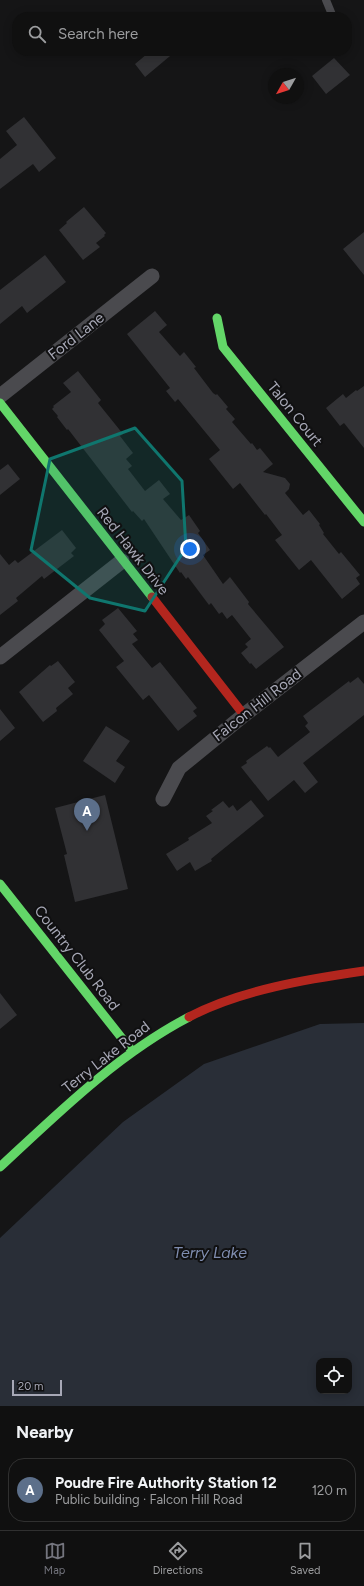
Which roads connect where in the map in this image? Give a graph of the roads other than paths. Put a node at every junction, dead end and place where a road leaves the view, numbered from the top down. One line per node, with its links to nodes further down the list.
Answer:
1 (326, 0): 2 (lane)
2 (331, 12)
3 (152, 276): 5 (street, Ford Lane)
4 (217, 318): 7 (street, Talon Court)
5 (0, 396)
6 (0, 403): 8 (street, Red Hawk Drive)
7 (364, 522)
8 (122, 560): 10 (street); 11 (street, Red Hawk Drive)
9 (364, 622): 11 (street, Falcon Hill Road)
10 (0, 657)
11 (244, 715): 12 (street, Falcon Hill Road)
12 (163, 799)
13 (0, 884): 15 (street, Country Club Road)
14 (364, 971): 15 (street, Terry Lake Road)
15 (132, 1051): 16 (street, Terry Lake Road)
16 (0, 1167)

